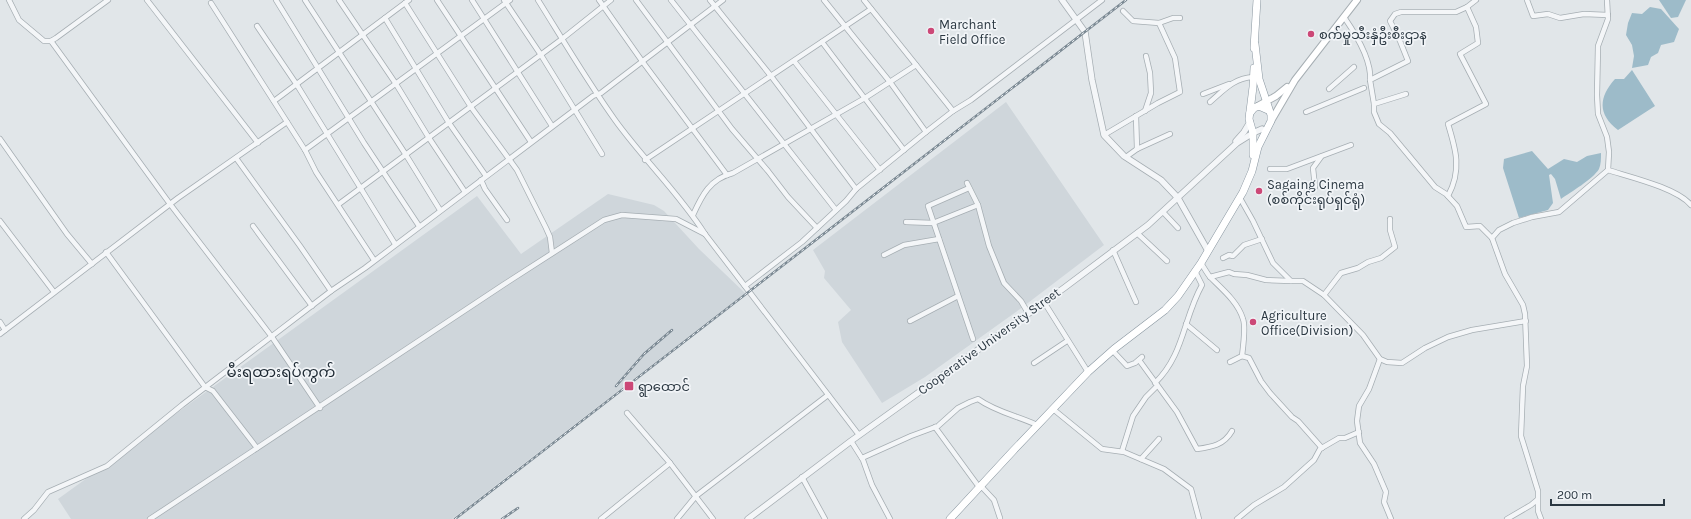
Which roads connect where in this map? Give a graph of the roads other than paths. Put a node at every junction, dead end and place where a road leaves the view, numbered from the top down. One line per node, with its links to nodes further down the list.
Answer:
1 (9, 0): 46 (street)
2 (108, 0): 46 (street)
3 (147, 0): 108 (street)
4 (276, 0): 58 (street)
5 (305, 0): 50 (street)
6 (339, 0): 43 (street)
7 (437, 0): 44 (street)
8 (472, 0): 37 (street)
9 (538, 0): 45 (street)
10 (599, 0): 28 (street)
11 (611, 0): 28 (street)
12 (636, 0): 48 (street)
13 (671, 0): 40 (street)
14 (710, 0): 29 (street)
15 (723, 0): 29 (street)
16 (824, 0): 42 (street)
17 (864, 0): 31 (street)
18 (1062, 0): 38 (street)
19 (1102, 0): 38 (street)
20 (1257, 0): 49 (highway)
21 (1357, 0): 34 (main road)
22 (1476, 0): 30 (street)
23 (1527, 0): 33 (street)
24 (1607, 0): 33 (street)
25 (407, 1): 35 (street); 51 (street)
26 (506, 1): 37 (street); 52 (street)
27 (211, 3): 77 (street)
28 (604, 6): 45 (street); 54 (street)
29 (715, 6): 40 (street); 61 (street)
30 (1467, 7): 64 (street); 134 (street)
31 (871, 9): 42 (street); 56 (street)
32 (1123, 10): 39 (street)
33 (1608, 15): 125 (street)
34 (1344, 17): 63 (main road); 64 (street)
35 (385, 18): 43 (street); 59 (street)
36 (1180, 18): 39 (street)
37 (484, 19): 44 (street); 60 (street)
38 (1077, 20): 87 (street); 104 (street)
39 (1159, 22): 88 (street)
40 (690, 25): 48 (street); 72 (street)
41 (257, 26): 68 (street)
42 (845, 26): 47 (street); 65 (street)
43 (363, 35): 50 (street); 67 (street)
44 (461, 36): 51 (street); 69 (street)
45 (562, 39): 52 (street); 73 (street)
46 (51, 40): 137 (street)
47 (822, 42): 55 (street); 76 (street)
48 (667, 43): 54 (street); 86 (street)
49 (1255, 44): 62 (highway); 79 (highway)
50 (340, 52): 58 (street); 78 (street)
51 (437, 53): 59 (street); 82 (street)
52 (541, 55): 60 (street); 84 (street)
53 (1146, 56): 88 (street)
54 (642, 61): 73 (street); 98 (street)
55 (794, 61): 61 (street); 90 (street)
56 (916, 65): 65 (street); 87 (street)
57 (1354, 67): 71 (street)
58 (318, 69): 68 (street); 92 (street)
59 (416, 69): 67 (street); 95 (street)
60 (517, 73): 69 (street); 97 (street)
61 (771, 76): 72 (street); 99 (street)
62 (1253, 77): 66 (street); 93 (highway)
63 (1295, 80): 79 (main road); 96 (main road)
64 (1370, 80): 81 (street)
65 (890, 82): 76 (street); 100 (street)
66 (1233, 83): 74 (street); 80 (street)
67 (396, 84): 78 (street); 105 (street)
68 (296, 85): 77 (street); 102 (street)
69 (496, 88): 82 (street); 107 (street)
70 (1364, 88): 89 (street)
71 (1329, 89)
72 (746, 93): 86 (street); 109 (street)
73 (597, 94): 84 (street); 122 (street)
74 (1203, 94)
75 (1406, 94): 81 (street)
76 (865, 98): 90 (street); 113 (street)
77 (274, 101): 94 (street)
78 (372, 101): 92 (street); 115 (street)
79 (1266, 101): 83 (main road); 85 (highway)
80 (1210, 102)
81 (1374, 104): 134 (street)
82 (471, 106): 95 (street); 120 (street)
83 (1256, 107): 85 (highway); 93 (highway)
84 (574, 110): 97 (street); 114 (street)
85 (1268, 110): 96 (highway)
86 (718, 111): 98 (street); 121 (street)
87 (953, 111): 100 (street)
88 (1145, 111): 91 (street)
89 (1306, 112)
90 (836, 114): 99 (street); 124 (street)
91 (1136, 116): 104 (street); 111 (street)
92 (349, 118): 102 (street); 127 (street)
93 (1249, 119): 96 (highway); 101 (highway); 116 (street, Cooperative University Street)
94 (287, 122): 108 (street); 112 (street)
95 (449, 123): 105 (street); 129 (street)
96 (1267, 125): 101 (street, Cooperative University Street); 126 (highway)
97 (552, 126): 107 (street)
98 (692, 127): 122 (street); 128 (street)
99 (811, 129): 109 (street); 132 (street)
100 (926, 132): 113 (street)
101 (1253, 133): 116 (street, Cooperative University Street); 126 (highway)
102 (327, 134): 112 (street); 131 (street)
103 (1170, 134): 111 (street)
104 (1104, 135): 118 (street)
105 (429, 138): 115 (street); 133 (street)
106 (0, 139): 169 (street)
107 (532, 142): 120 (street)
108 (258, 143): 119 (street)
109 (785, 143): 121 (street); 142 (street)
110 (1351, 145): 117 (street)
111 (1137, 149): 118 (street)
112 (305, 150): 138 (street)
113 (904, 150): 124 (street)
114 (602, 154)
115 (406, 155): 127 (street); 141 (street)
116 (1223, 155): 135 (street, Cooperative University Street)
117 (1322, 156): 123 (street); 130 (street)
118 (1126, 157): 135 (street)
119 (236, 158): 137 (street); 174 (street)
120 (508, 159): 129 (street); 163 (street)
121 (758, 159): 128 (street); 152 (street)
122 (645, 160): 144 (street)
123 (1270, 169)
124 (880, 170): 132 (street)
125 (1608, 170): 140 (street); 156 (street)
126 (1252, 171): 136 (highway)
127 (384, 172): 131 (street); 151 (street)
128 (727, 175): 144 (street)
129 (483, 178): 133 (street); 146 (street)
130 (1315, 187)
131 (361, 188): 138 (street); 159 (street)
132 (856, 189): 142 (street)
133 (465, 192): 141 (street)
134 (1448, 196): 156 (street)
135 (1178, 198): 143 (street, Cooperative University Street); 161 (street)
136 (1240, 198): 158 (street); 161 (highway)
137 (170, 204): 162 (street); 188 (street)
138 (339, 204): 166 (street)
139 (978, 205): 149 (street); 149 (street); 181 (street)
140 (1691, 205)
141 (440, 210): 151 (street)
142 (836, 210): 152 (street)
143 (1163, 212): 153 (street); 154 (street, Cooperative University Street)
144 (693, 215): 155 (street)
145 (1390, 219): 176 (street)
146 (507, 220)
147 (0, 221): 175 (street)
148 (906, 222): 149 (street)
149 (933, 223): 157 (street)
150 (253, 226): 180 (street)
151 (419, 226): 159 (street)
152 (817, 228): 173 (street)
153 (1178, 228)
154 (1136, 233): 160 (street, Cooperative University Street); 167 (street)
155 (705, 234): 163 (street); 173 (street)
156 (1492, 238): 183 (street)
157 (939, 239): 164 (street); 177 (street)
158 (1262, 239): 165 (street); 172 (street)
159 (395, 244): 166 (street)
160 (1113, 250): 178 (street, Cooperative University Street); 179 (street)
161 (1208, 251): 168 (highway)
162 (106, 252): 169 (street); 199 (street)
163 (552, 253): 201 (street)
164 (884, 255)
165 (1223, 258)
166 (374, 260): 174 (street)
167 (1166, 261)
168 (1201, 263): 170 (highway); 171 (street)
169 (92, 264): 175 (street)
170 (1195, 271): 185 (street); 191 (highway)
171 (1210, 277): 172 (street); 193 (street)
172 (1291, 281): 176 (street)
173 (745, 286): 200 (street)
174 (331, 291): 180 (street)
175 (54, 292): 186 (street)
176 (1324, 294): 194 (street)
177 (958, 296): 182 (street); 189 (street)
178 (1044, 302): 181 (street, Cooperative University Street); 190 (street)
179 (1136, 302)
180 (312, 306): 188 (street)
181 (1028, 312): 208 (street, Cooperative University Street)
182 (910, 321)
183 (1526, 321): 194 (street); 220 (street)
184 (0, 322): 186 (street)
185 (1186, 324): 192 (street); 198 (street)
186 (6, 330): 187 (street)
187 (0, 334)
188 (272, 337): 199 (street); 201 (street)
189 (973, 339)
190 (1067, 341): 196 (street); 197 (street)
191 (1112, 350): 197 (highway); 198 (street)
192 (1217, 350)
193 (1242, 356): 195 (street); 212 (street)
194 (1380, 359): 207 (street)
195 (1230, 362)
196 (1034, 363)
197 (1088, 372): 202 (highway)
198 (1156, 384): 206 (street); 213 (street)
199 (205, 387): 211 (street); 223 (street)
200 (828, 395): 208 (street); 219 (street)
201 (320, 408): 211 (street)
202 (1053, 409): 204 (highway); 213 (street)
203 (627, 413): 216 (street)
204 (1037, 425): 205 (street); 218 (highway)
205 (935, 427): 214 (street); 218 (street)
206 (1232, 431)
207 (1359, 432): 212 (street); 233 (street)
208 (859, 435): 210 (street, Cooperative University Street)
209 (1159, 439): 215 (street)
210 (851, 441): 214 (street); 217 (street, Cooperative University Street)
211 (257, 448): 224 (street)
212 (1322, 448): 232 (street)
213 (1122, 451): 215 (street)
214 (862, 458): 230 (street)
215 (1141, 460): 231 (street)
216 (670, 463): 219 (street); 225 (street)
217 (802, 477): 228 (street, Cooperative University Street); 229 (street)
218 (980, 486): 221 (highway); 222 (street)
219 (696, 496): 226 (street); 227 (street)
220 (1537, 500): 234 (street); 235 (street)
221 (953, 518)
222 (1000, 518)
223 (24, 519)
224 (150, 519)
225 (601, 519)
226 (677, 519)
227 (713, 519)
228 (748, 519)
229 (825, 519)
230 (890, 519)
231 (1199, 519)
232 (1237, 519)
233 (1391, 519)
234 (1507, 519)
235 (1540, 519)

